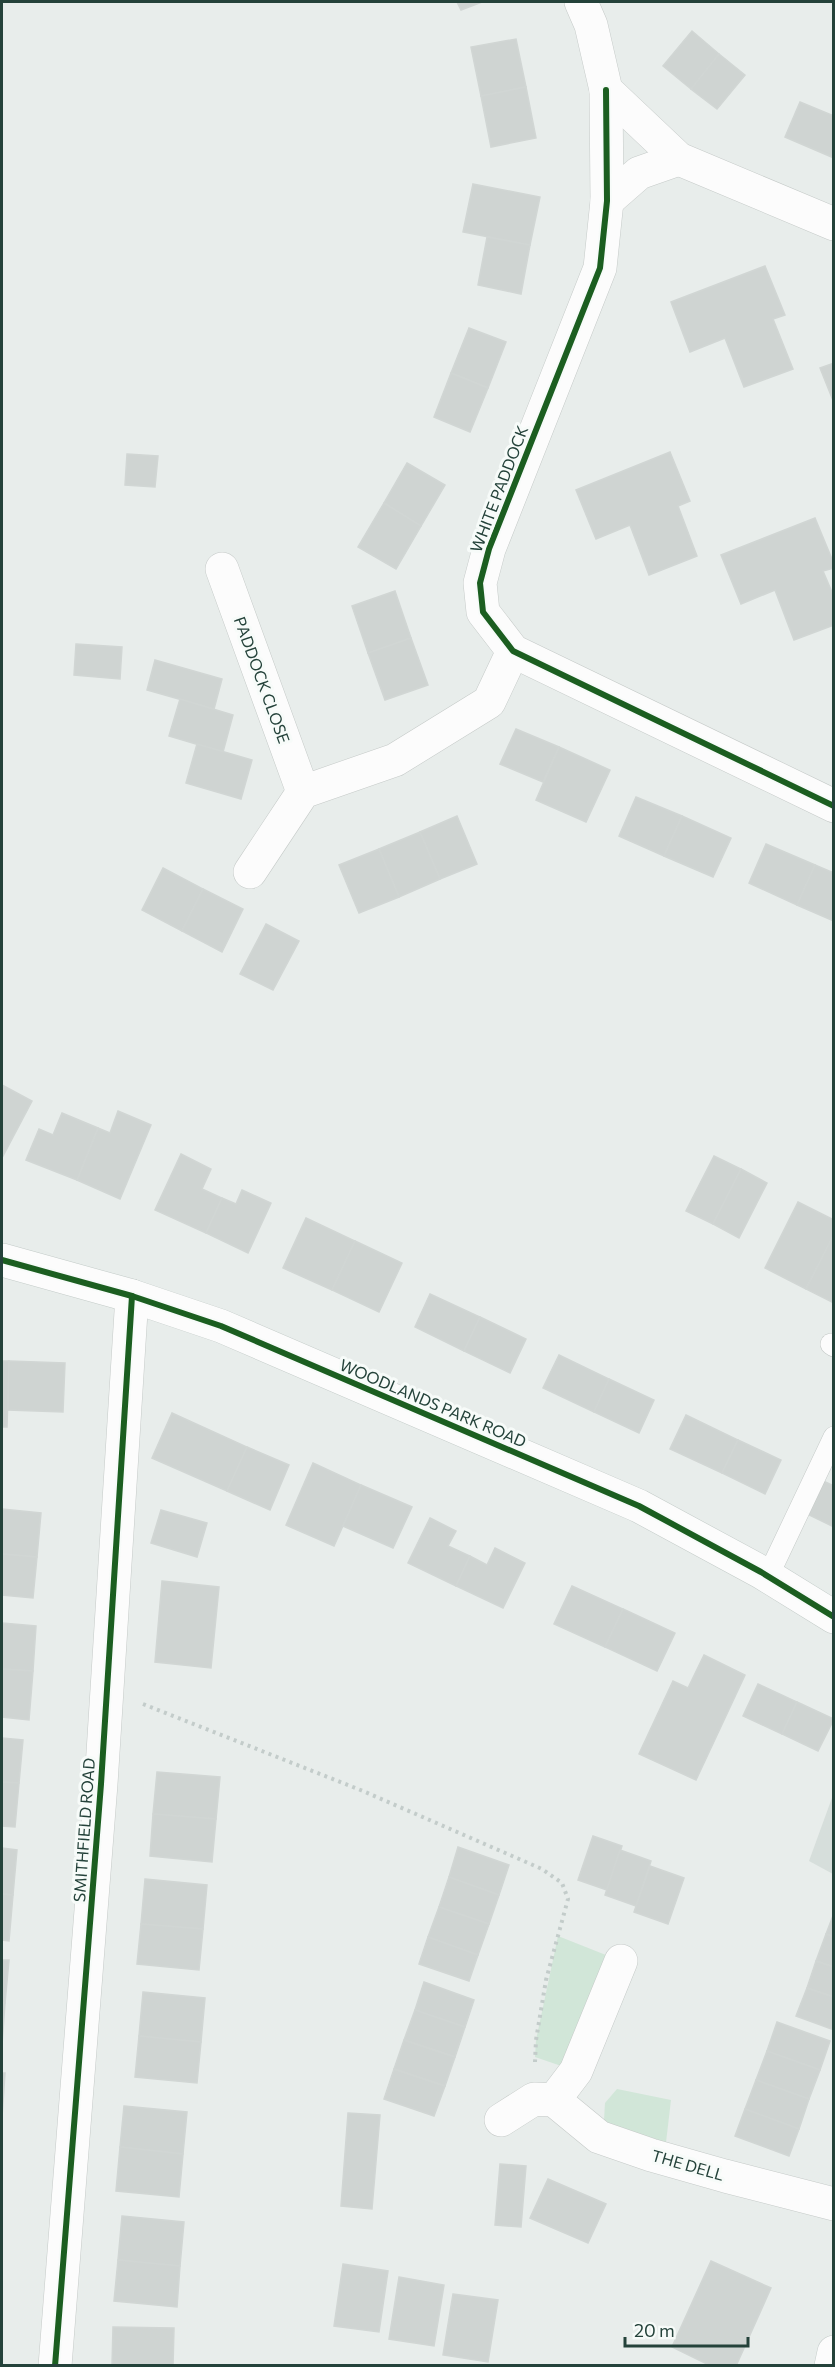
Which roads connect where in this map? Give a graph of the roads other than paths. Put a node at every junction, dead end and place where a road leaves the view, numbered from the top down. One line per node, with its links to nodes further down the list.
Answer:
1 (581, 2): 2 (street, WHITE PADDOCK)
2 (606, 90): 3 (street); 4 (street, WHITE PADDOCK)
3 (679, 159): 4 (street); 5 (street)
4 (607, 201): 7 (street, WHITE PADDOCK)
5 (834, 224)
6 (222, 569): 8 (street, PADDOCK CLOSE)
7 (513, 651): 8 (street); 9 (street, WHITE PADDOCK)
8 (303, 792): 10 (street)
9 (834, 806)
10 (250, 872)
11 (2, 1260): 12 (street, WOODLANDS PARK ROAD)
12 (132, 1296): 14 (street, WOODLANDS PARK ROAD); 21 (street, SMITHFIELD ROAD)
13 (834, 1437): 14 (lane)
14 (768, 1576): 15 (street, WOODLANDS PARK ROAD)
15 (834, 1617)
16 (621, 1961): 17 (street)
17 (544, 2100): 18 (street); 19 (street, THE DELL)
18 (501, 2120)
19 (834, 2204)
20 (834, 2352): 22 (street)
21 (55, 2366)
22 (831, 2366)

